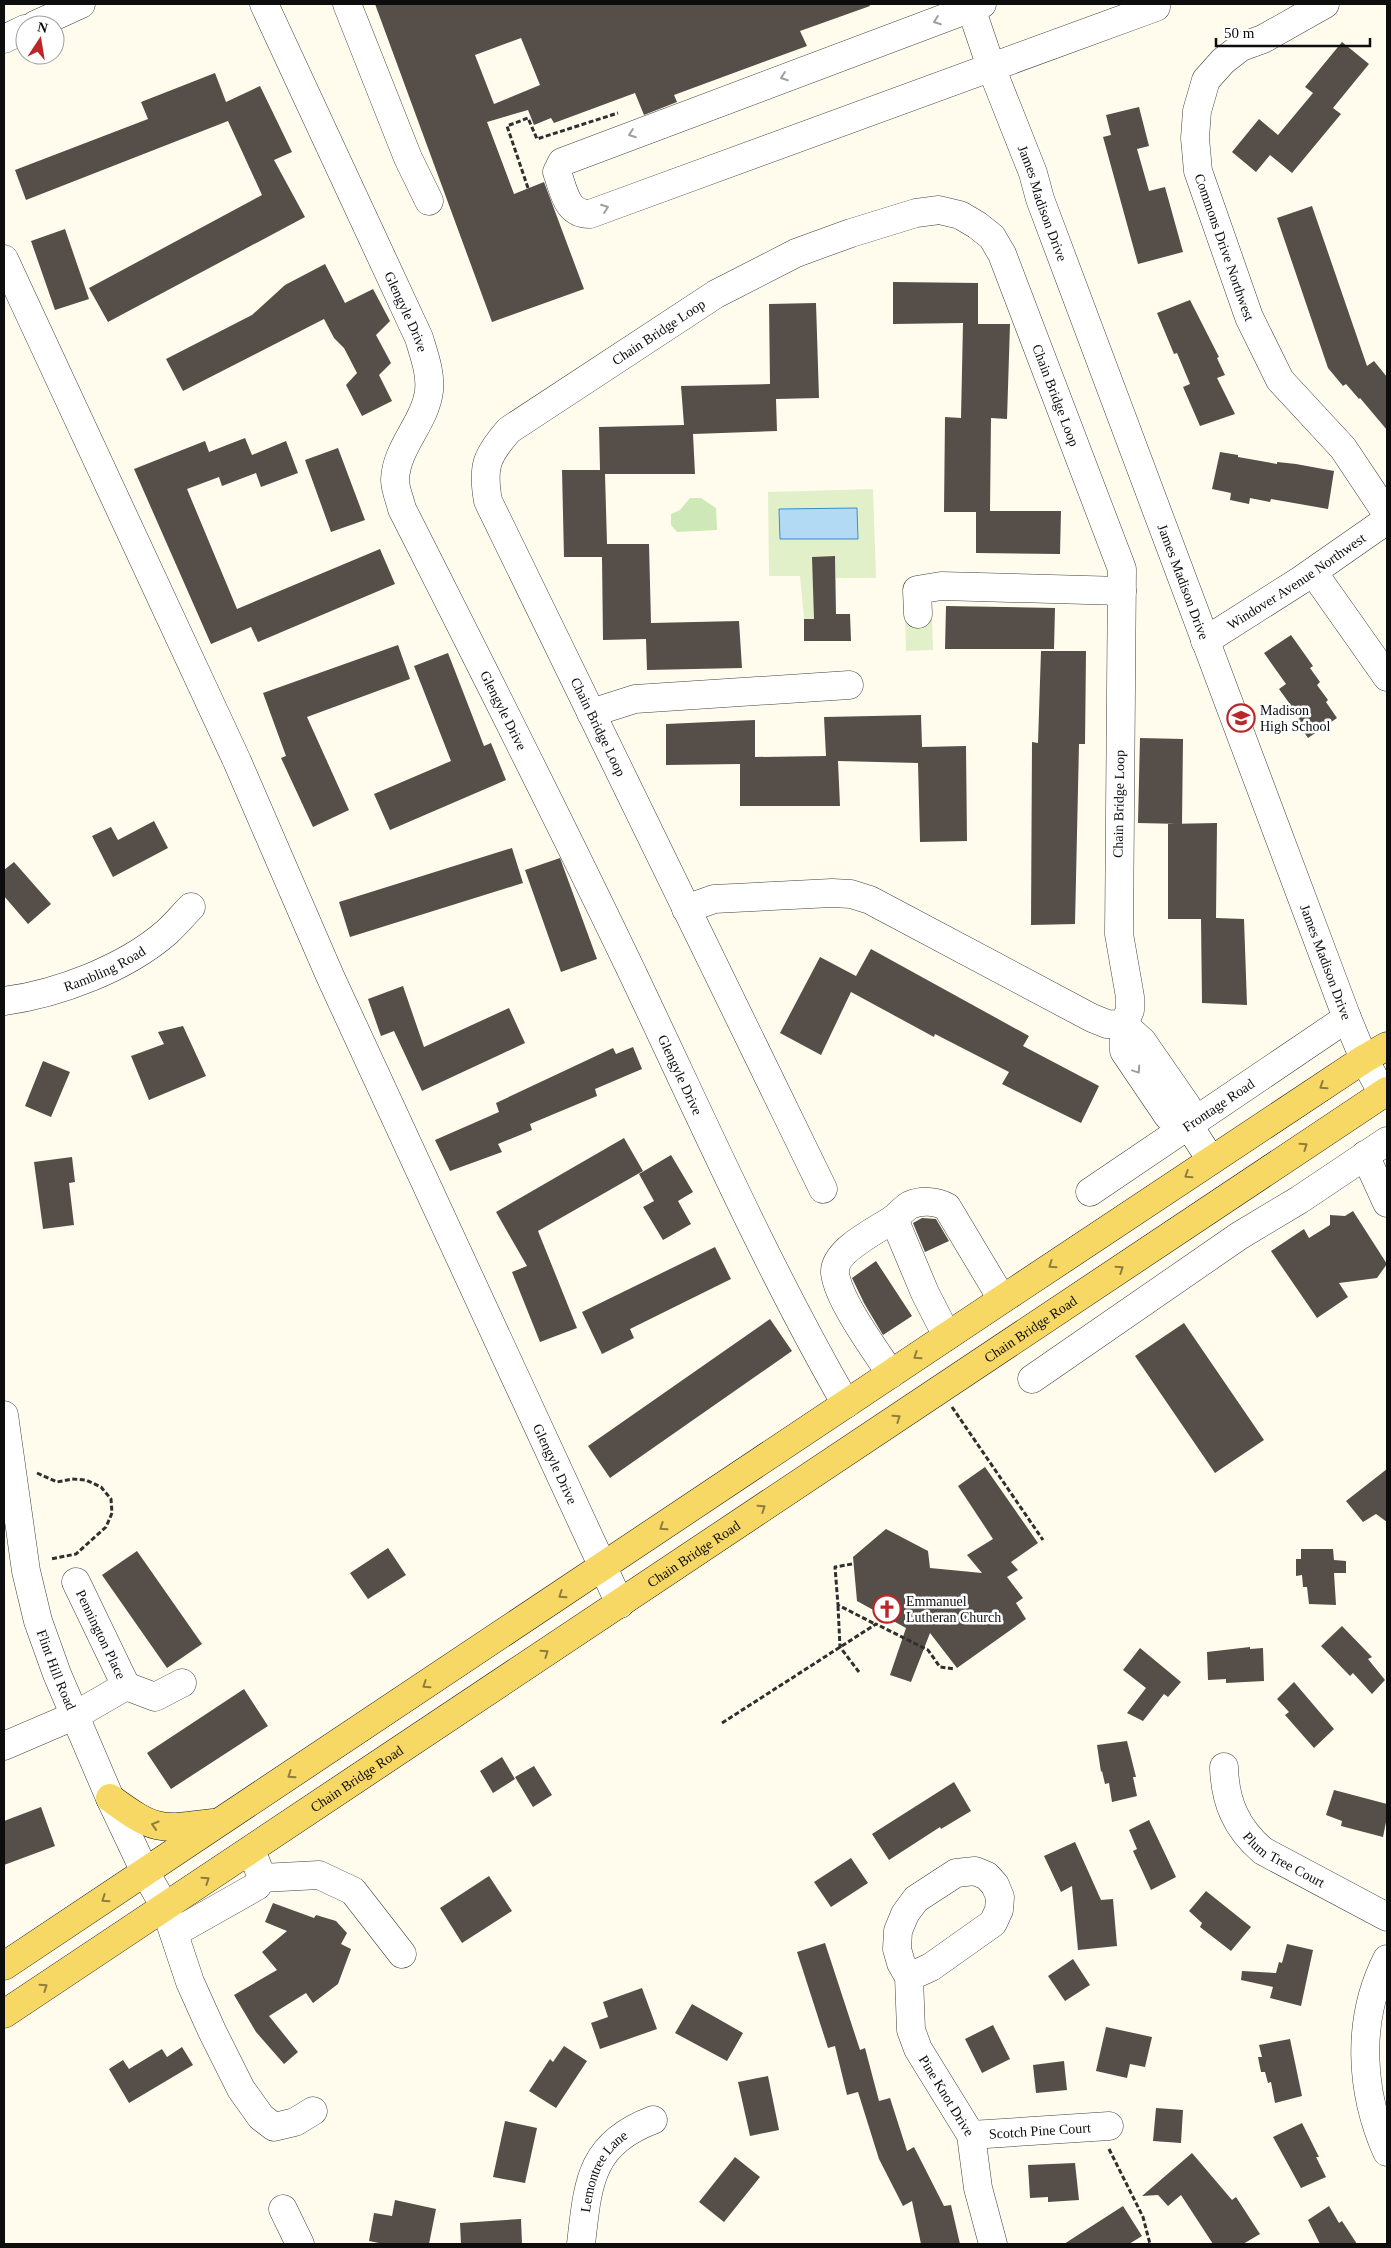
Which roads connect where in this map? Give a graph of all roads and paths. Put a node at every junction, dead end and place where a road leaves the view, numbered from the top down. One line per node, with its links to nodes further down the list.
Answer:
1 (81, 4): 7 (street)
2 (264, 4): 39 (street, Glengyle Drive)
3 (347, 4): 9 (street)
4 (1155, 4): 8 (street)
5 (1326, 4): 11 (street, Commons Drive Northwest)
6 (977, 6): 8 (street, James Madison Drive); 8 (street, one-way to 8)
7 (57, 15)
8 (991, 67): 16 (street, James Madison Drive)
9 (429, 201)
10 (4, 259): 45 (street, Glengyle Drive)
11 (1387, 514)
12 (1387, 520): 13 (street, Windover Avenue Northwest)
13 (1313, 572): 16 (street, Windover Avenue Northwest); 17 (street)
14 (1122, 591): 15 (street); 19 (street, Chain Bridge Loop); 24 (street, Chain Bridge Loop)
15 (918, 614)
16 (1205, 641): 23 (street, James Madison Drive)
17 (1387, 677)
18 (849, 685): 19 (street)
19 (591, 713): 21 (street, Chain Bridge Loop)
20 (191, 907): 22 (street, Rambling Road)
21 (686, 909): 24 (street); 30 (street, Chain Bridge Loop)
22 (4, 1001)
23 (1347, 1018): 25 (street, James Madison Drive); 27 (street, Frontage Road)
24 (1124, 1025): 27 (street, Chain Bridge Loop)
25 (1376, 1053): 26 (street, James Madison Drive); 29 (main road, one-way to 29)
26 (1385, 1092): 47 (main road, Chain Bridge Road, one-way to 26)
27 (1189, 1126): 29 (street, Chain Bridge Loop); 31 (street, Frontage Road)
28 (1376, 1148): 32 (street); 37 (street)
29 (1211, 1160): 34 (main road, one-way to 34)
30 (823, 1189)
31 (1090, 1192)
32 (1387, 1202)
33 (894, 1219): 34 (street); 35 (street); 36 (street)
34 (1002, 1299): 35 (main road)
35 (947, 1336): 36 (main road, one-way to 36)
36 (891, 1374): 39 (main road)
37 (1032, 1379)
38 (949, 1402): 42 (path)
39 (846, 1404): 45 (main road, one-way to 45)
40 (4, 1414): 55 (street, Flint Hill Road)
41 (32, 1470): 43 (path)
42 (1043, 1540)
43 (51, 1559)
44 (852, 1564): 48 (path)
45 (602, 1568): 47 (street, Glengyle Drive); 60 (main road, one-way to 60)
46 (76, 1582): 54 (street, Pennington Place)
47 (620, 1604): 61 (main road, Chain Bridge Road, one-way to 47)
48 (838, 1605): 49 (path); 50 (path)
49 (876, 1624): 50 (path); 51 (path)
50 (840, 1647): 52 (path); 56 (path)
51 (955, 1669)
52 (858, 1672)
53 (182, 1682): 54 (street, Pennington Place)
54 (126, 1686): 55 (street, Pennington Place)
55 (74, 1716): 57 (street, Pennington Place); 59 (street, Flint Hill Road)
56 (722, 1724)
57 (4, 1746)
58 (1224, 1767): 65 (street, Plum Tree Court)
59 (110, 1798): 60 (main road, one-way to 59); 62 (street, Flint Hill Road)
60 (220, 1822): 62 (main road)
61 (250, 1850): 63 (street); 64 (main road, Chain Bridge Road, one-way to 61)
62 (145, 1872): 64 (street, Flint Hill Road); 69 (main road, one-way to 69)
63 (262, 1878): 66 (street); 67 (street)
64 (165, 1907): 66 (street, Flint Hill Road); 71 (main road, Chain Bridge Road, one-way to 64)
65 (1387, 1916)
66 (174, 1933): 72 (street, Flint Hill Road)
67 (402, 1954)
68 (1387, 1959): 76 (street)
69 (4, 1966)
70 (909, 1976): 75 (street, Pine Knot Drive)
71 (4, 2014)
72 (313, 2111)
73 (652, 2120): 79 (street, Lemontree Lane)
74 (1103, 2126): 75 (street, Scotch Pine Court); 81 (path)
75 (971, 2135): 80 (street, Pine Knot Drive)
76 (1387, 2152)
77 (283, 2209): 78 (street)
78 (300, 2244)
79 (581, 2244)
80 (993, 2244)
81 (1150, 2244)

